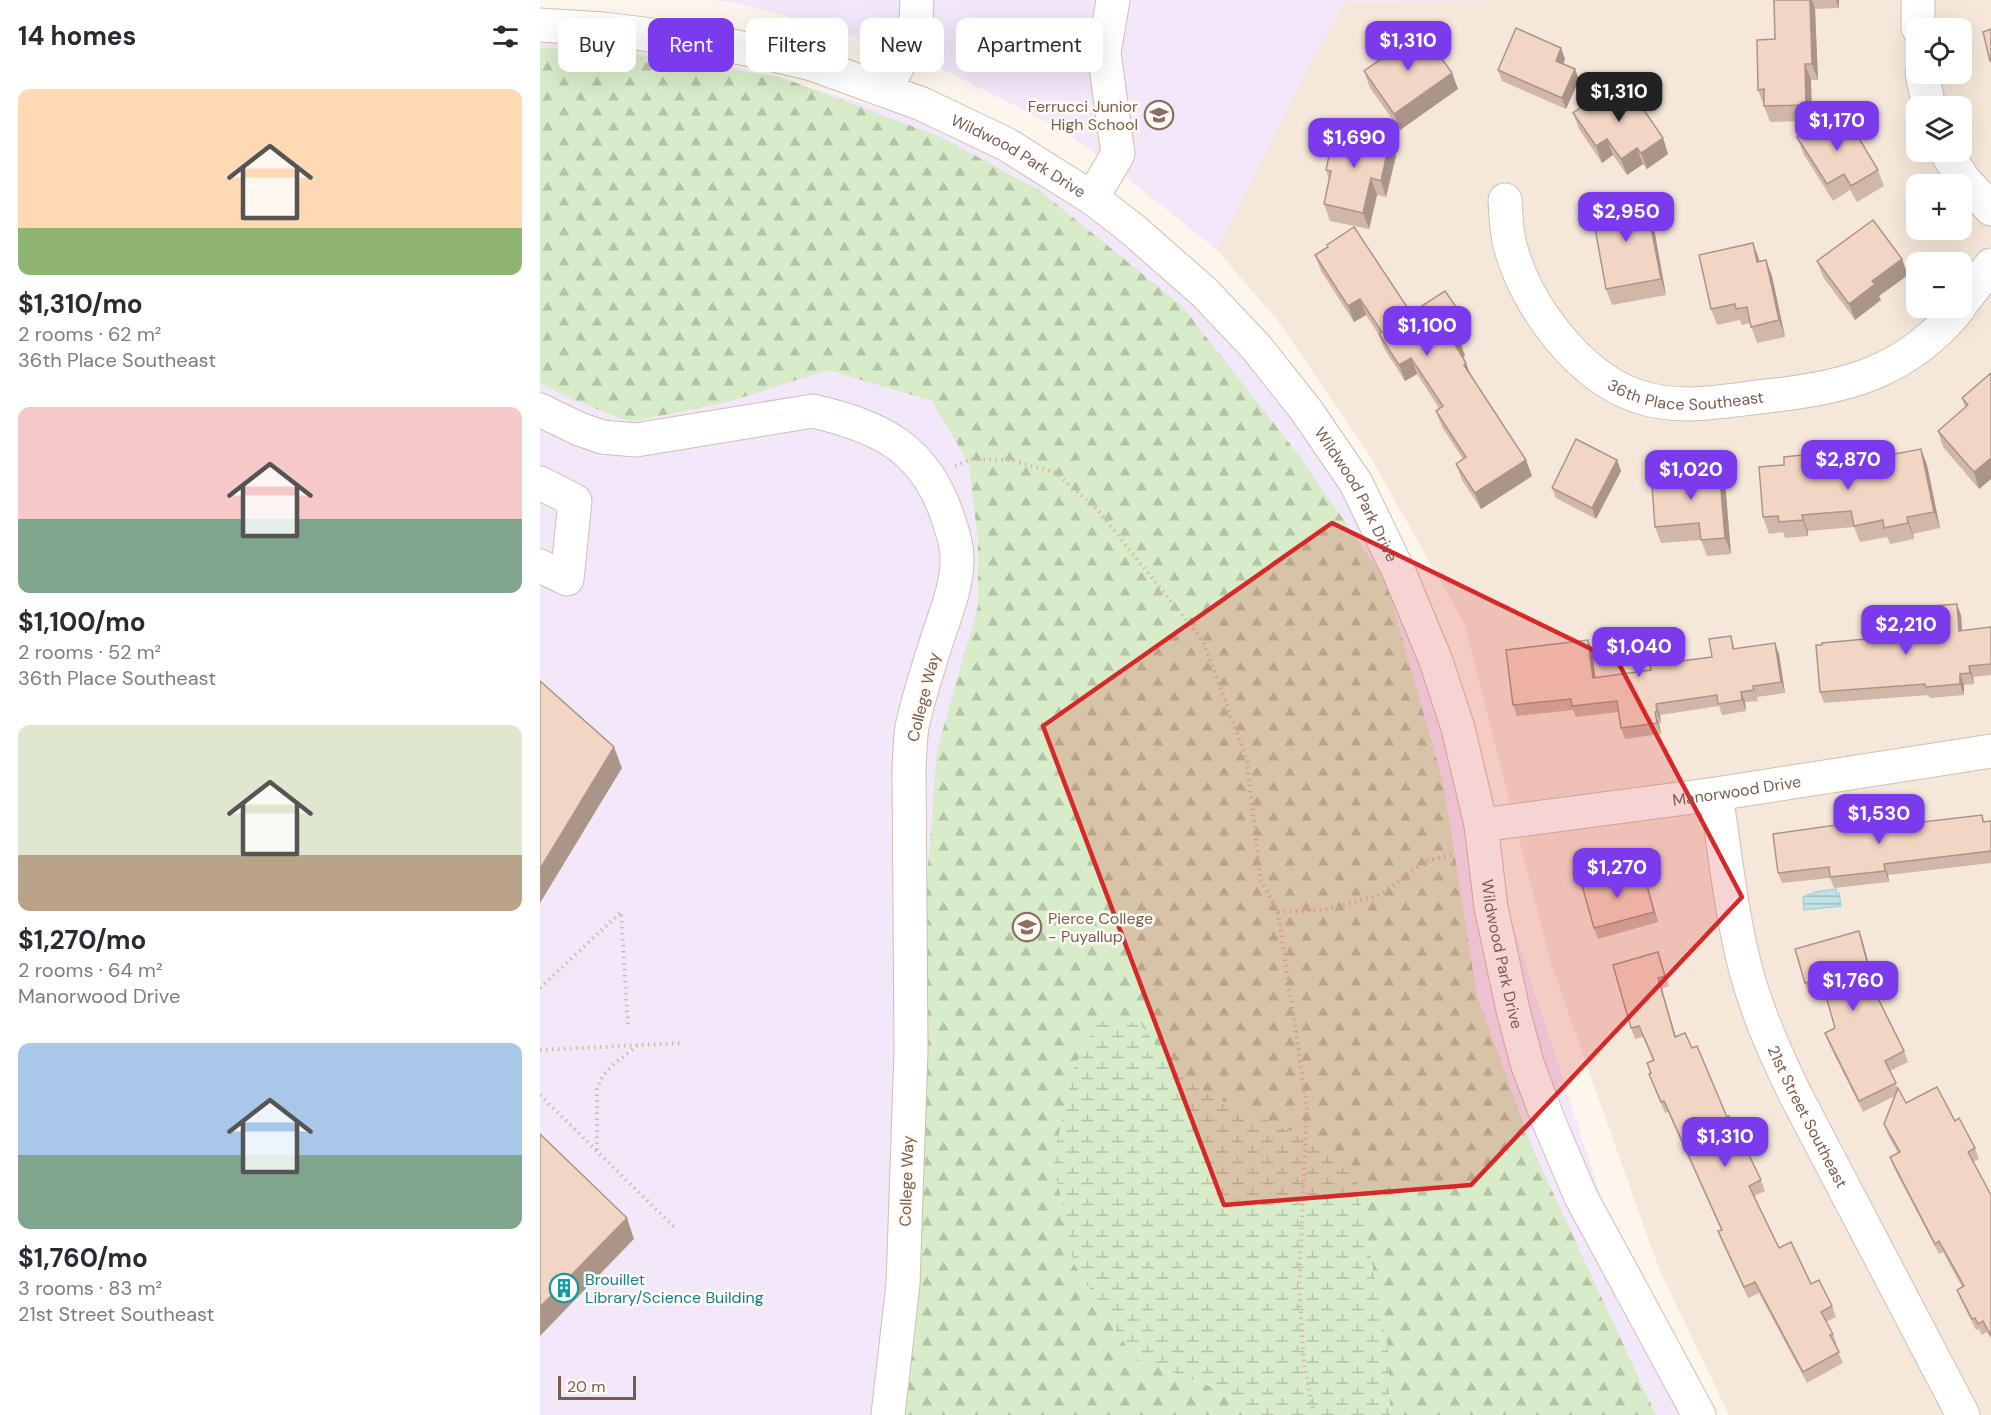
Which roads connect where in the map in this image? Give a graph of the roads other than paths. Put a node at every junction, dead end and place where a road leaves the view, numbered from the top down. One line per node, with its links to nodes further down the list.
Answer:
1 (917, 0): 6 (street)
2 (1113, 0): 8 (street)
3 (1918, 0): 4 (street)
4 (1918, 18)
5 (540, 25): 6 (street, Wildwood Park Drive)
6 (885, 89): 8 (street, Wildwood Park Drive)
7 (1952, 162): 10 (street)
8 (1092, 198): 19 (street, Wildwood Park Drive)
9 (1505, 200): 13 (street, 36th Place Southeast)
10 (1991, 209)
11 (1991, 265): 12 (street)
12 (1972, 290)
13 (1950, 318)
14 (540, 410): 20 (street, College Way)
15 (540, 483): 16 (street)
16 (540, 566)
17 (1991, 751): 18 (street, Manorwood Drive)
18 (1716, 794): 19 (street, Manorwood Drive); 22 (street, 21st Street Southeast)
19 (1482, 836): 21 (street, Wildwood Park Drive)
20 (888, 1415)
21 (1699, 1415)
22 (1963, 1415)

